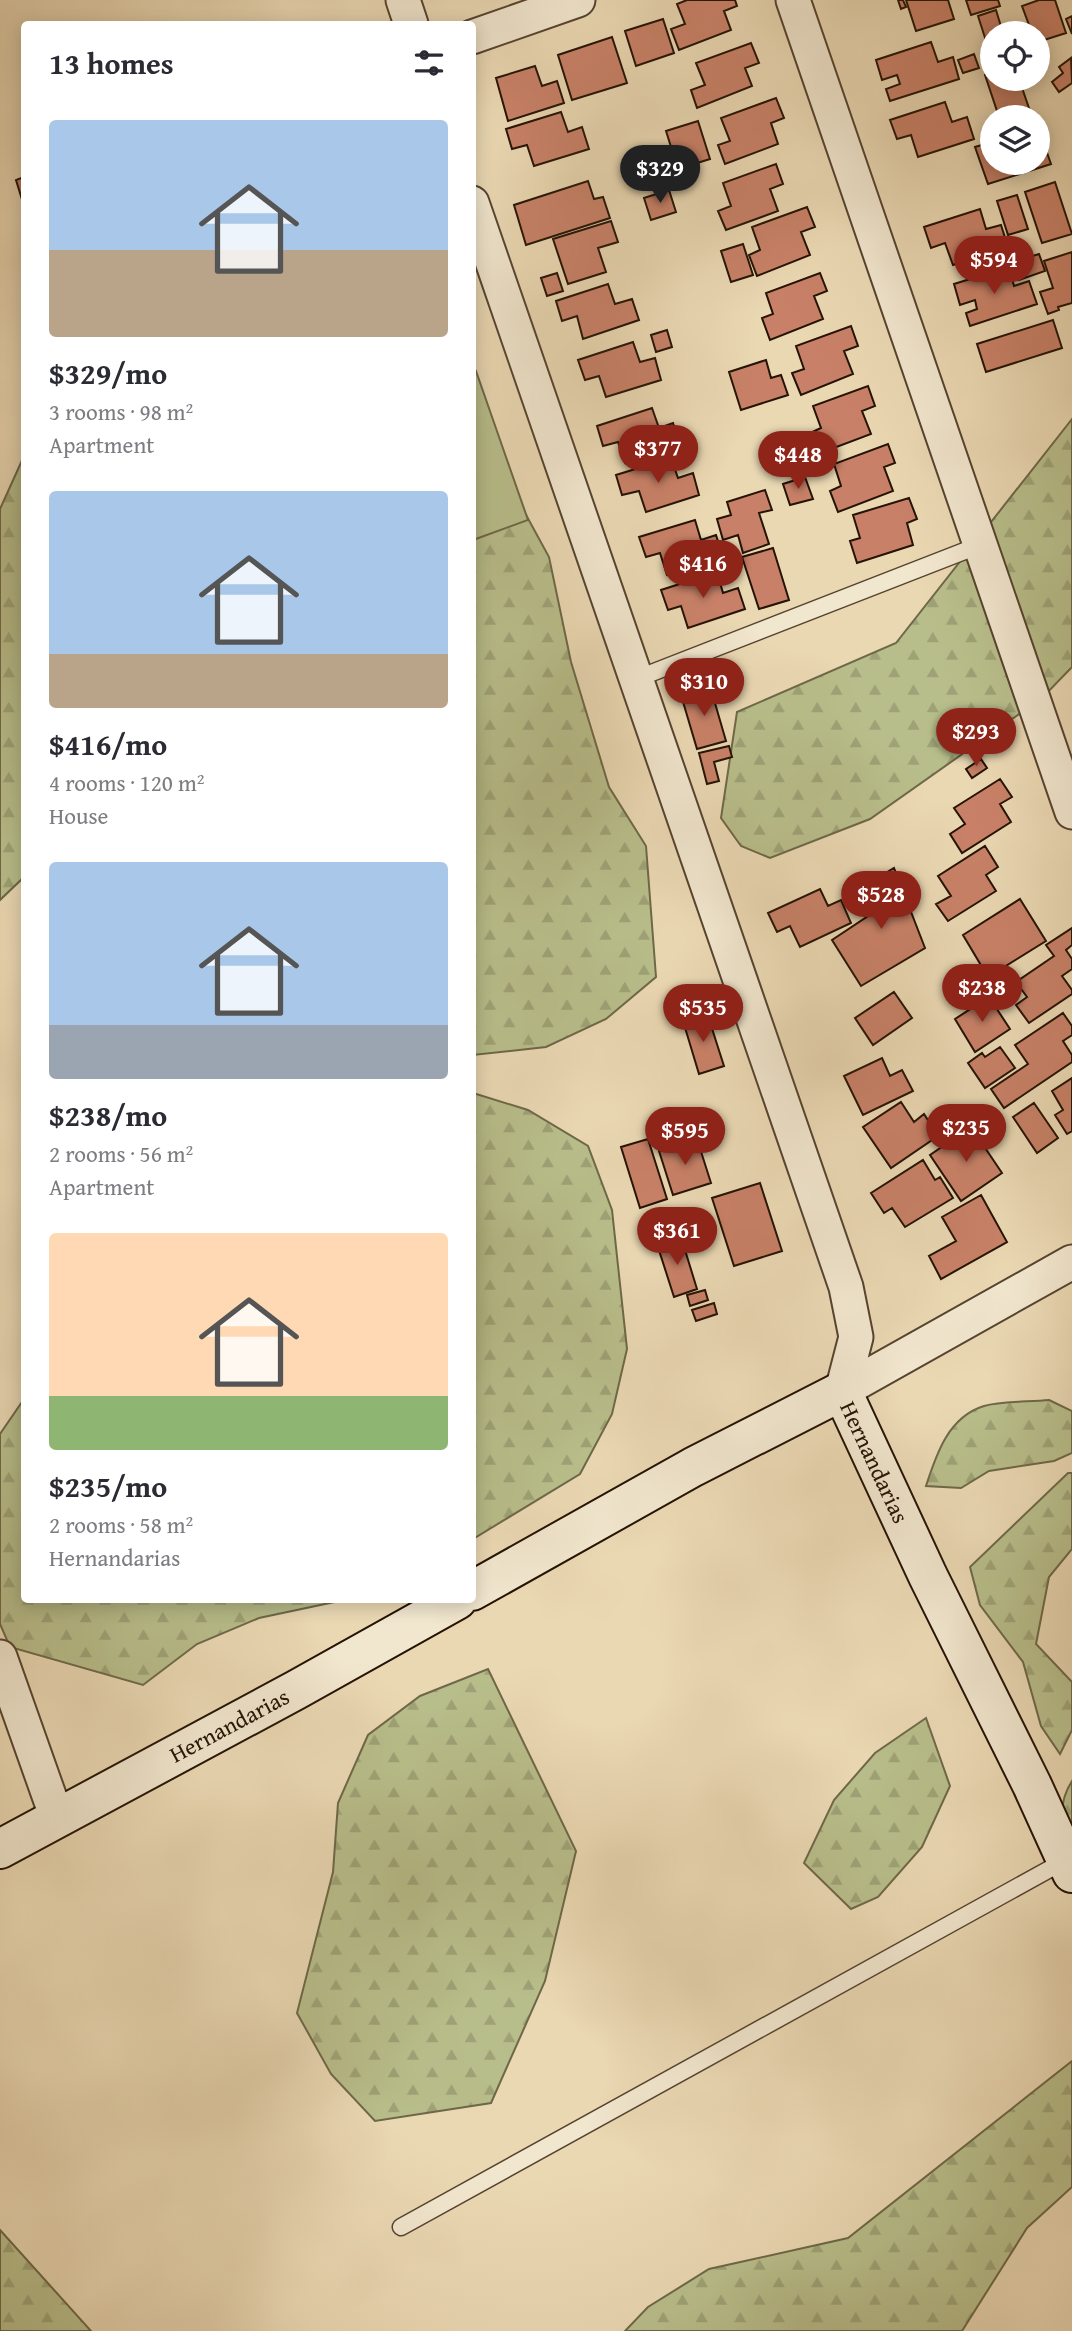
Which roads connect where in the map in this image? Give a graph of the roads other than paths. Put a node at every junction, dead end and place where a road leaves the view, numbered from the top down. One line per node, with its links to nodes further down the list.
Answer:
1 (403, 0): 4 (street)
2 (578, 0): 5 (street)
3 (793, 0): 7 (street)
4 (410, 21)
5 (476, 36)
6 (476, 215): 8 (street)
7 (980, 545): 8 (lane); 9 (street)
8 (636, 679): 11 (street)
9 (1072, 812)
10 (1072, 1262): 11 (street)
11 (842, 1391): 12 (street, Hernandarias); 17 (street, Hernandarias)
12 (476, 1589)
13 (452, 1603): 15 (street, Hernandarias)
14 (0, 1657): 15 (street)
15 (57, 1818): 16 (street, Hernandarias)
16 (0, 1849)
17 (1069, 1867): 18 (lane)
18 (401, 2227)

